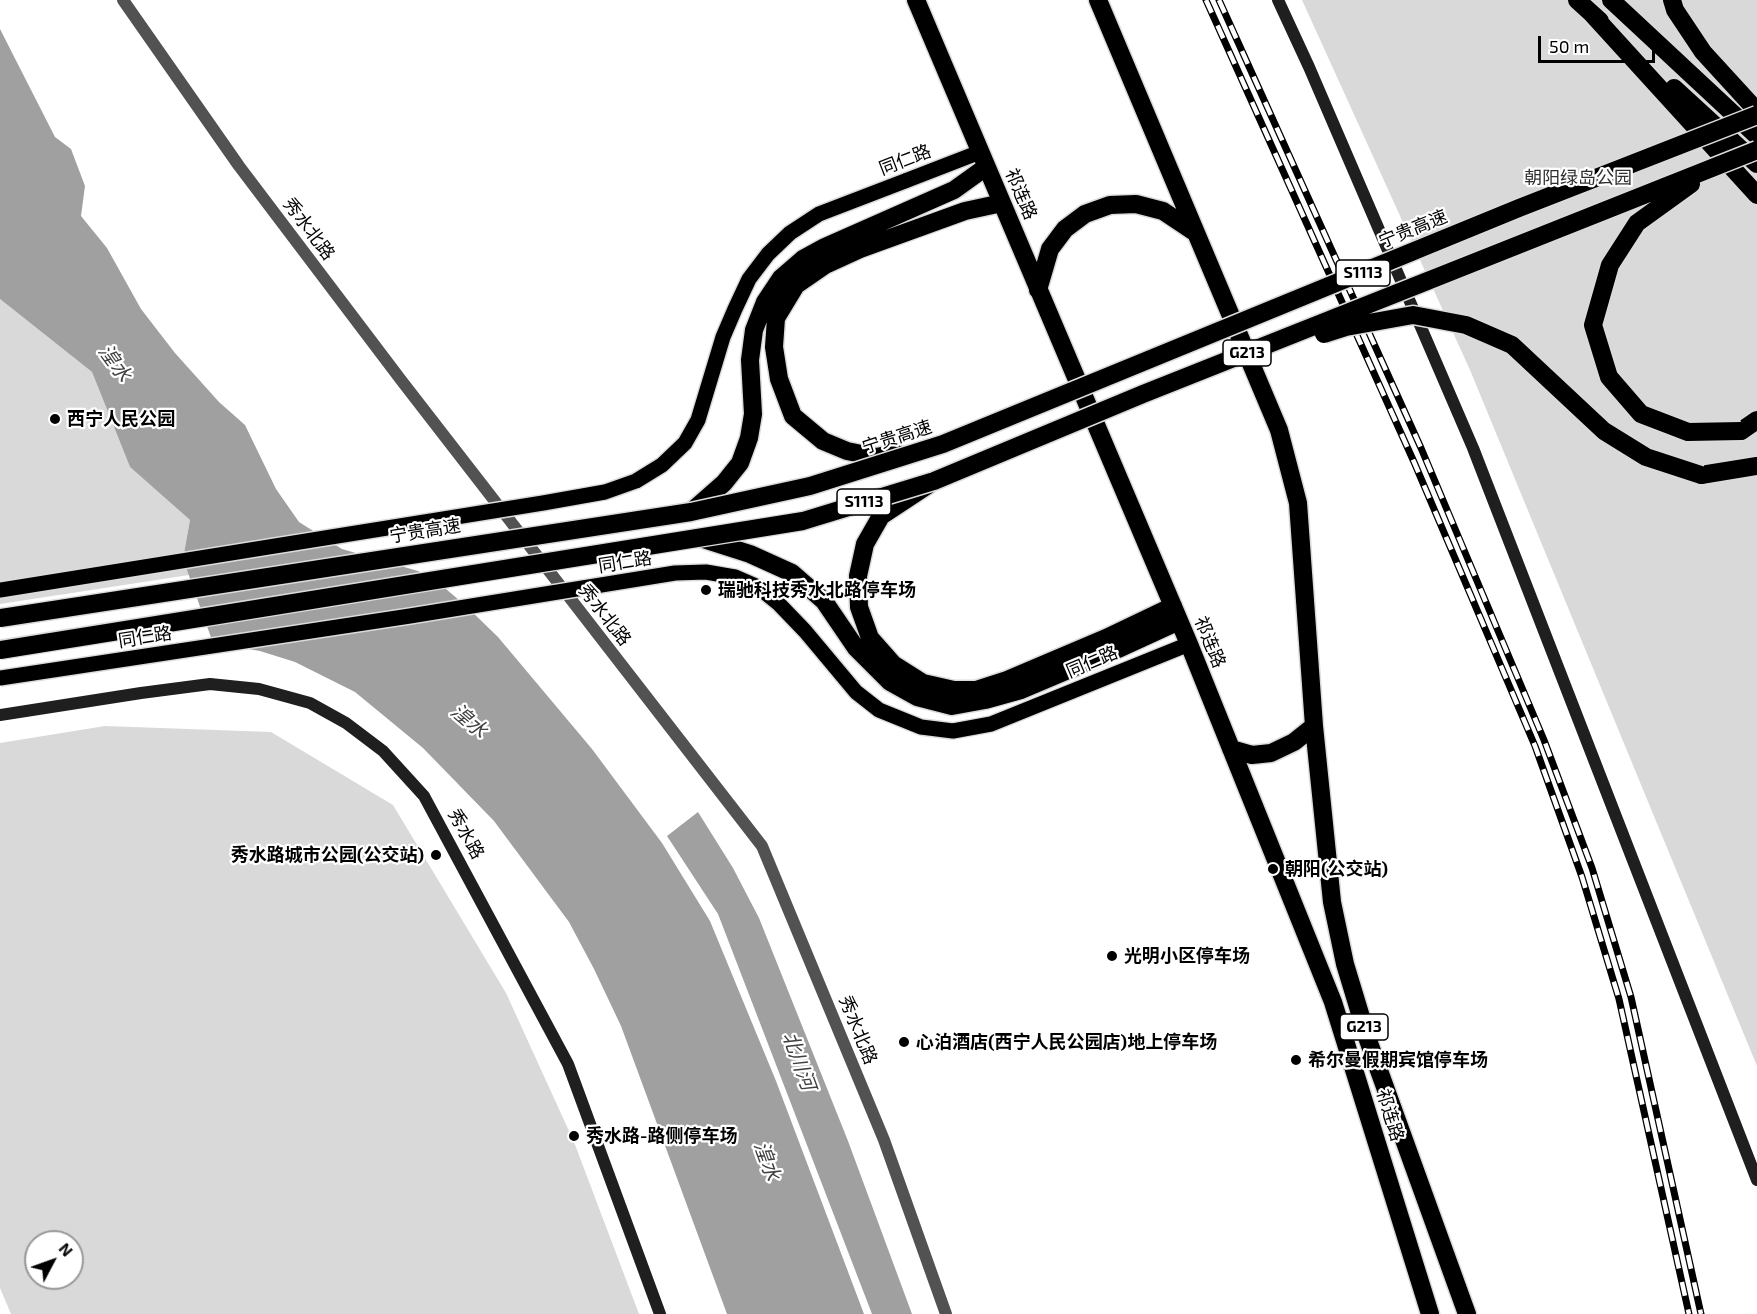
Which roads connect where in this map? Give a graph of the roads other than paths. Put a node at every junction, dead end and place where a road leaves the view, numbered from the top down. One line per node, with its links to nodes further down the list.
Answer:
1 (123, 0): 38 (street, 秀水北路)
2 (916, 0): 13 (highway, 祁连路 / G213)
3 (1098, 0): 17 (highway, 祁连路 / G213)
4 (1278, 0): 36 (street)
5 (1577, 0): 8 (highway)
6 (1611, 0): 10 (highway)
7 (1672, 0): 9 (highway)
8 (1592, 14): 14 (highway, bridge); 15 (highway, bridge)
9 (1754, 114): 21 (highway, 宁贵高速 / S1113, bridge)
10 (1757, 136)
11 (1757, 150): 12 (highway, S1113, bridge)
12 (1739, 157): 19 (highway, S1113, bridge); 20 (highway, bridge)
13 (983, 159): 16 (highway, 祁连路 / G213); 24 (highway); 26 (main road, 同仁路, bridge)
14 (1757, 164)
15 (1757, 195)
16 (1002, 203): 18 (highway, 祁连路 / G213); 21 (highway, bridge)
17 (1196, 232): 18 (highway); 34 (highway, 祁连路 / G213)
18 (1038, 290): 27 (highway, 祁连路 / G213)
19 (1143, 394): 22 (highway, bridge); 23 (highway, S1113, bridge)
20 (1757, 420)
21 (943, 444): 24 (highway, 宁贵高速 / S1113, bridge)
22 (1757, 466)
23 (934, 481): 25 (highway, S1113, bridge); 29 (highway, bridge)
24 (691, 512): 28 (highway, 宁贵高速 / S1113, bridge)
25 (700, 538): 29 (highway); 31 (highway, S1113, bridge)
26 (0, 590)
27 (1176, 613): 29 (highway); 30 (highway, 祁连路 / G213)
28 (0, 618)
29 (863, 643)
30 (1189, 644): 32 (main road, 同仁路, bridge); 35 (highway, 祁连路 / G213)
31 (0, 650)
32 (0, 678)
33 (0, 715): 37 (street, 秀水路)
34 (1314, 726): 35 (highway); 40 (highway, 祁连路 / G213)
35 (1231, 749): 39 (highway, 祁连路 / G213)
36 (1757, 1180)
37 (660, 1314)
38 (946, 1314)
39 (1430, 1314)
40 (1467, 1314)

